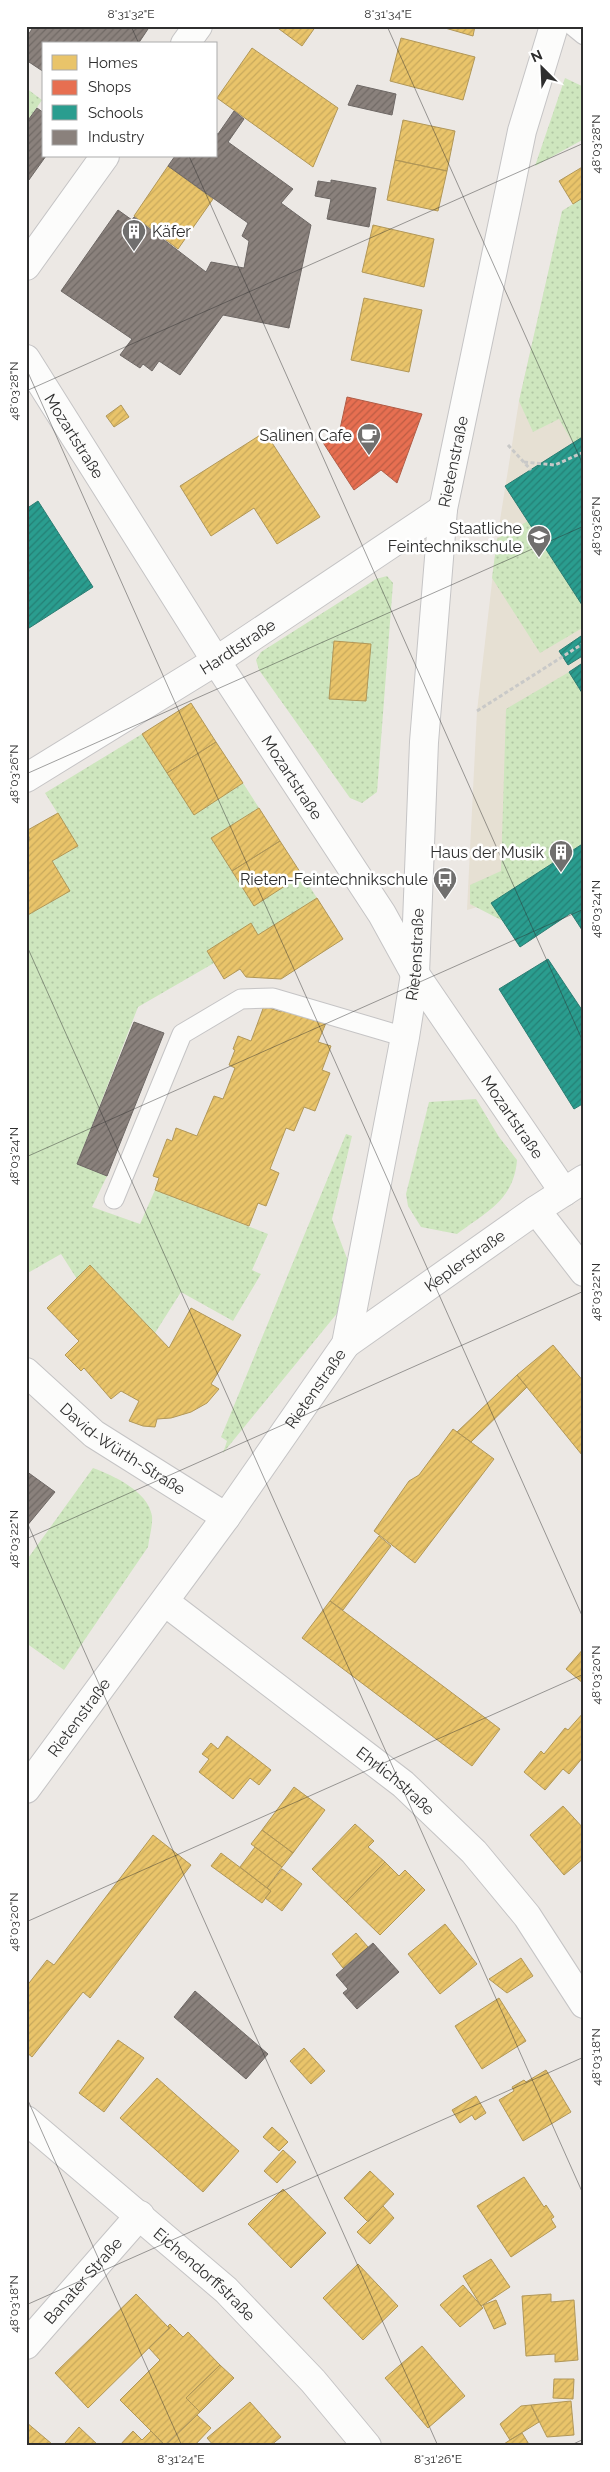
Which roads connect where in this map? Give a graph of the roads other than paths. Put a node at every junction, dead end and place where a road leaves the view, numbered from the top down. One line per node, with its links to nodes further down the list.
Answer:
1 (198, 26): 5 (street)
2 (554, 26): 9 (street, Rietenstraße)
3 (573, 26): 4 (lane)
4 (584, 35)
5 (186, 42)
6 (104, 158): 7 (street)
7 (26, 266)
8 (26, 359): 10 (street, Mozartstraße)
9 (444, 509): 10 (street, Hardtstraße); 12 (street, Rietenstraße)
10 (216, 661): 11 (street, Hardtstraße); 12 (street, Mozartstraße)
11 (26, 778)
12 (415, 974): 13 (street, Rietenstraße); 14 (street, Mozartstraße)
13 (405, 1037): 15 (lane); 18 (street, Rietenstraße)
14 (574, 1186): 16 (street, Keplerstraße)
15 (114, 1200)
16 (536, 1210): 17 (street); 18 (street, Keplerstraße)
17 (584, 1272)
18 (346, 1344): 20 (street, Rietenstraße)
19 (26, 1372): 20 (street, David-Würth-Straße)
20 (226, 1517): 21 (street, Rietenstraße)
21 (166, 1602): 22 (street, Rietenstraße); 23 (street, Ehrlichstraße)
22 (26, 1789)
23 (584, 2004)
24 (26, 2120): 25 (street, Eichendorffstraße)
25 (140, 2215): 26 (street, Banater Straße); 27 (street, Eichendorffstraße)
26 (26, 2345)
27 (367, 2446)

